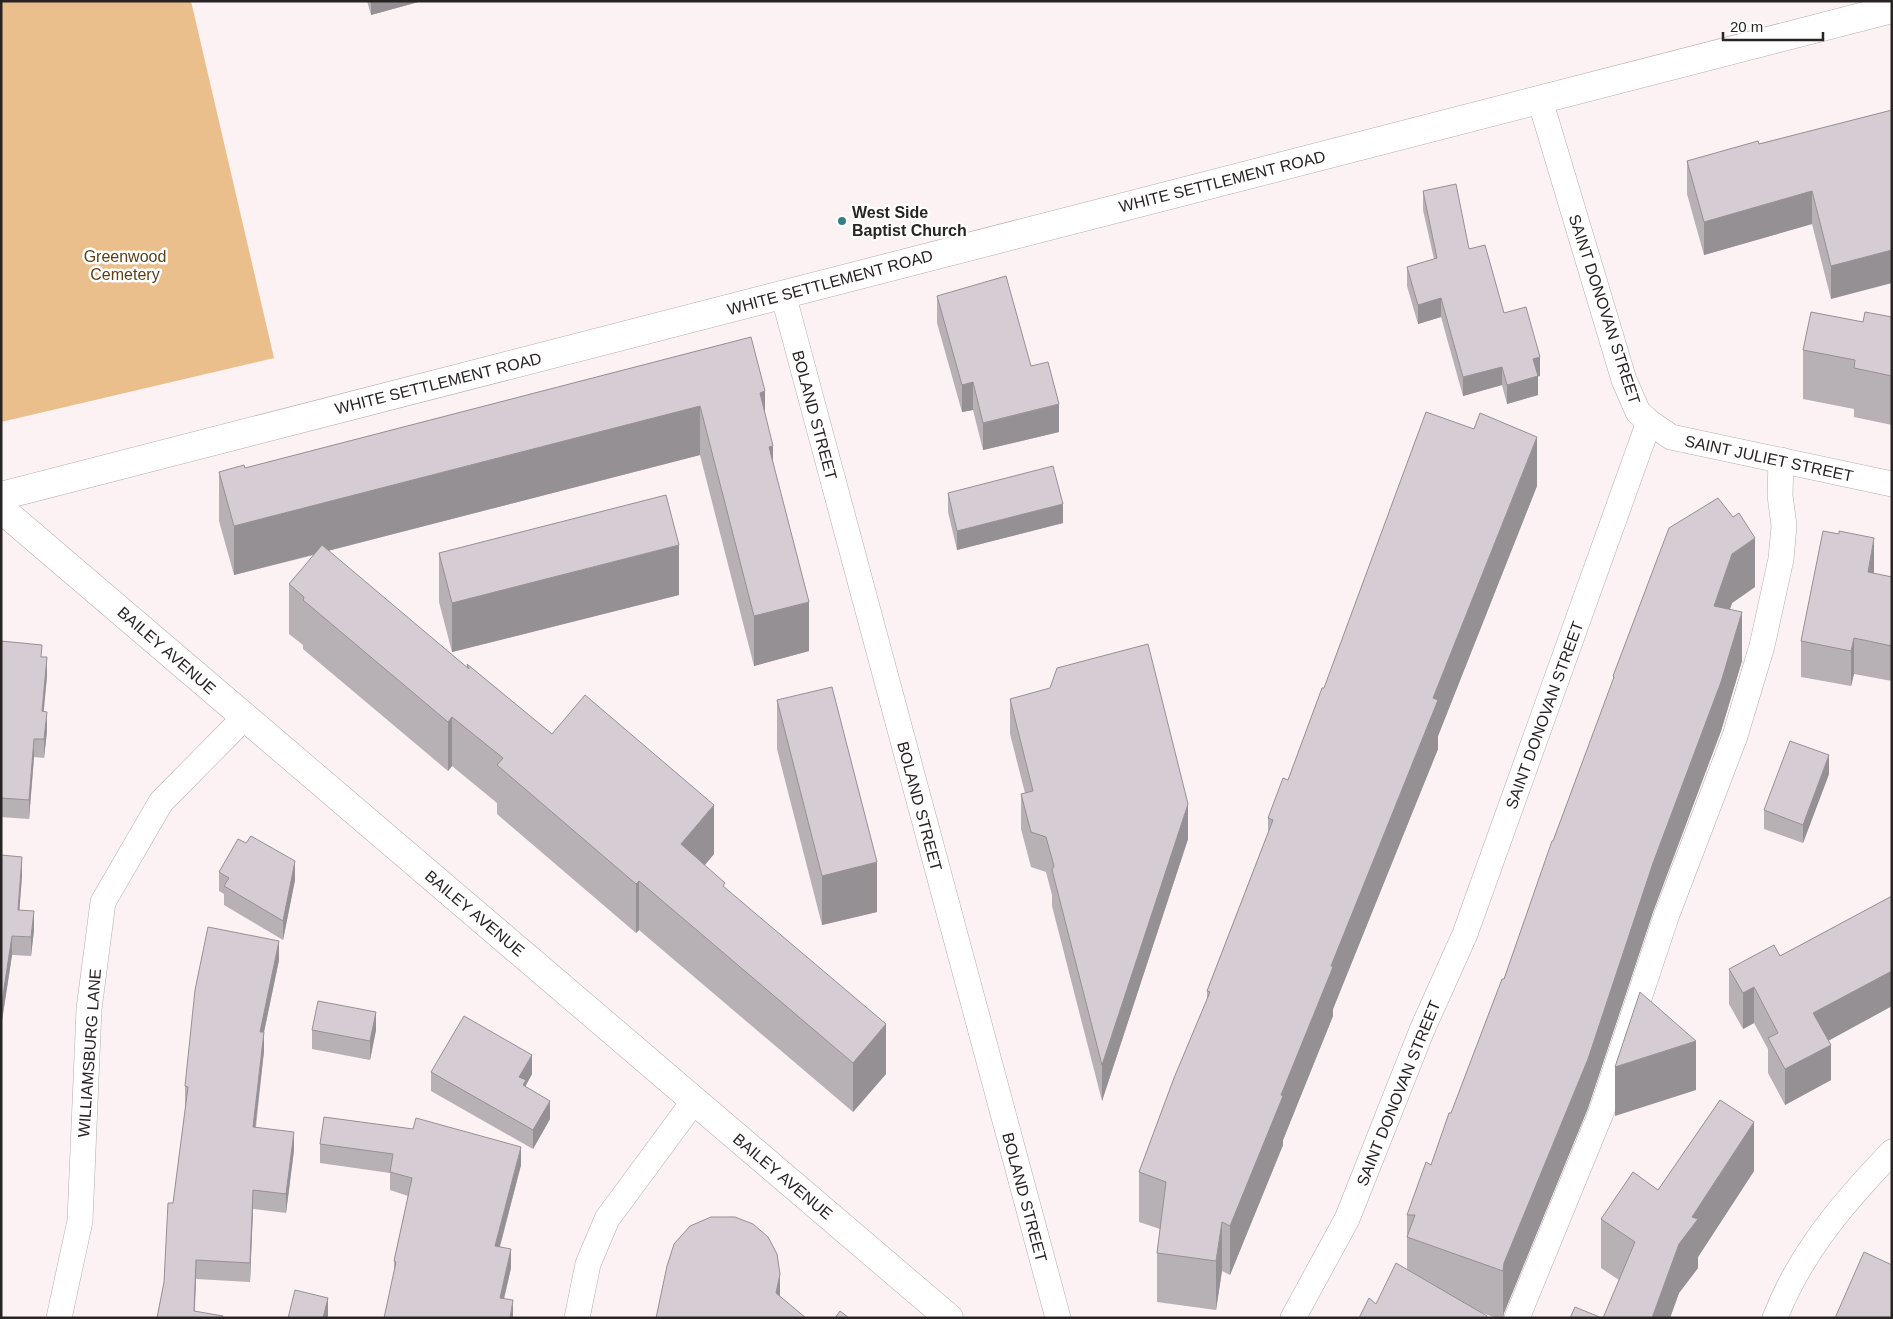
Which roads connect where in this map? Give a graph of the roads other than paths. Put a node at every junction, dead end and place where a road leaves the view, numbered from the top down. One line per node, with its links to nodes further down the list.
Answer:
1 (1892, 9): 2 (main road, WHITE SETTLEMENT ROAD)
2 (1540, 100): 3 (main road, WHITE SETTLEMENT ROAD); 4 (street, SAINT DONOVAN STREET)
3 (783, 294): 7 (main road, WHITE SETTLEMENT ROAD); 15 (street, BOLAND STREET)
4 (1649, 422): 5 (street, SAINT JULIET STREET); 16 (street, SAINT DONOVAN STREET)
5 (1781, 460): 6 (street, SAINT JULIET STREET); 17 (street)
6 (1892, 484)
7 (1, 496)
8 (1, 509): 9 (main road, BAILEY AVENUE)
9 (245, 716): 10 (main road, BAILEY AVENUE); 12 (street, WILLIAMSBURG LANE)
10 (694, 1101): 13 (street); 14 (main road, BAILEY AVENUE)
11 (1892, 1152): 18 (street)
12 (59, 1318)
13 (577, 1318)
14 (949, 1318)
15 (1058, 1318)
16 (1292, 1318)
17 (1517, 1318)
18 (1775, 1318)

